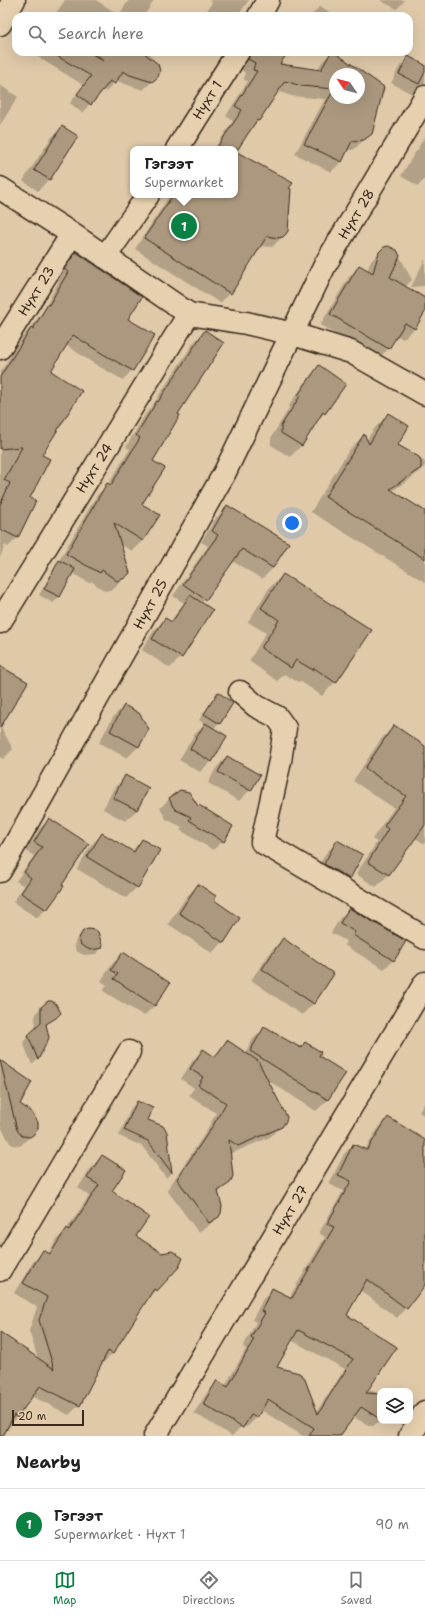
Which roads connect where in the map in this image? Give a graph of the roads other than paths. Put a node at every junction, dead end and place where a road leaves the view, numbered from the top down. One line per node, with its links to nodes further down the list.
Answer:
1 (14, 0): 4 (street)
2 (268, 0): 3 (street)
3 (261, 12)
4 (0, 24)
5 (235, 56): 7 (street, Нүхт 1)
6 (425, 97): 13 (street, Нүхт 28)
7 (179, 146)
8 (0, 188): 10 (street)
9 (146, 198): 11 (street)
10 (72, 234): 11 (street); 14 (street, Нүхт 23)
11 (105, 257): 12 (street)
12 (189, 314): 13 (street); 16 (street, Нүхт 24)
13 (293, 334): 15 (street); 18 (street, Нүхт 25)
14 (0, 348)
15 (425, 394)
16 (0, 622)
17 (240, 692): 19 (street)
18 (0, 871)
19 (425, 938)
20 (425, 983): 24 (street, Нүхт 27)
21 (129, 1052): 22 (street)
22 (0, 1270)
23 (425, 1412): 25 (street)
24 (155, 1436)
25 (410, 1436)

